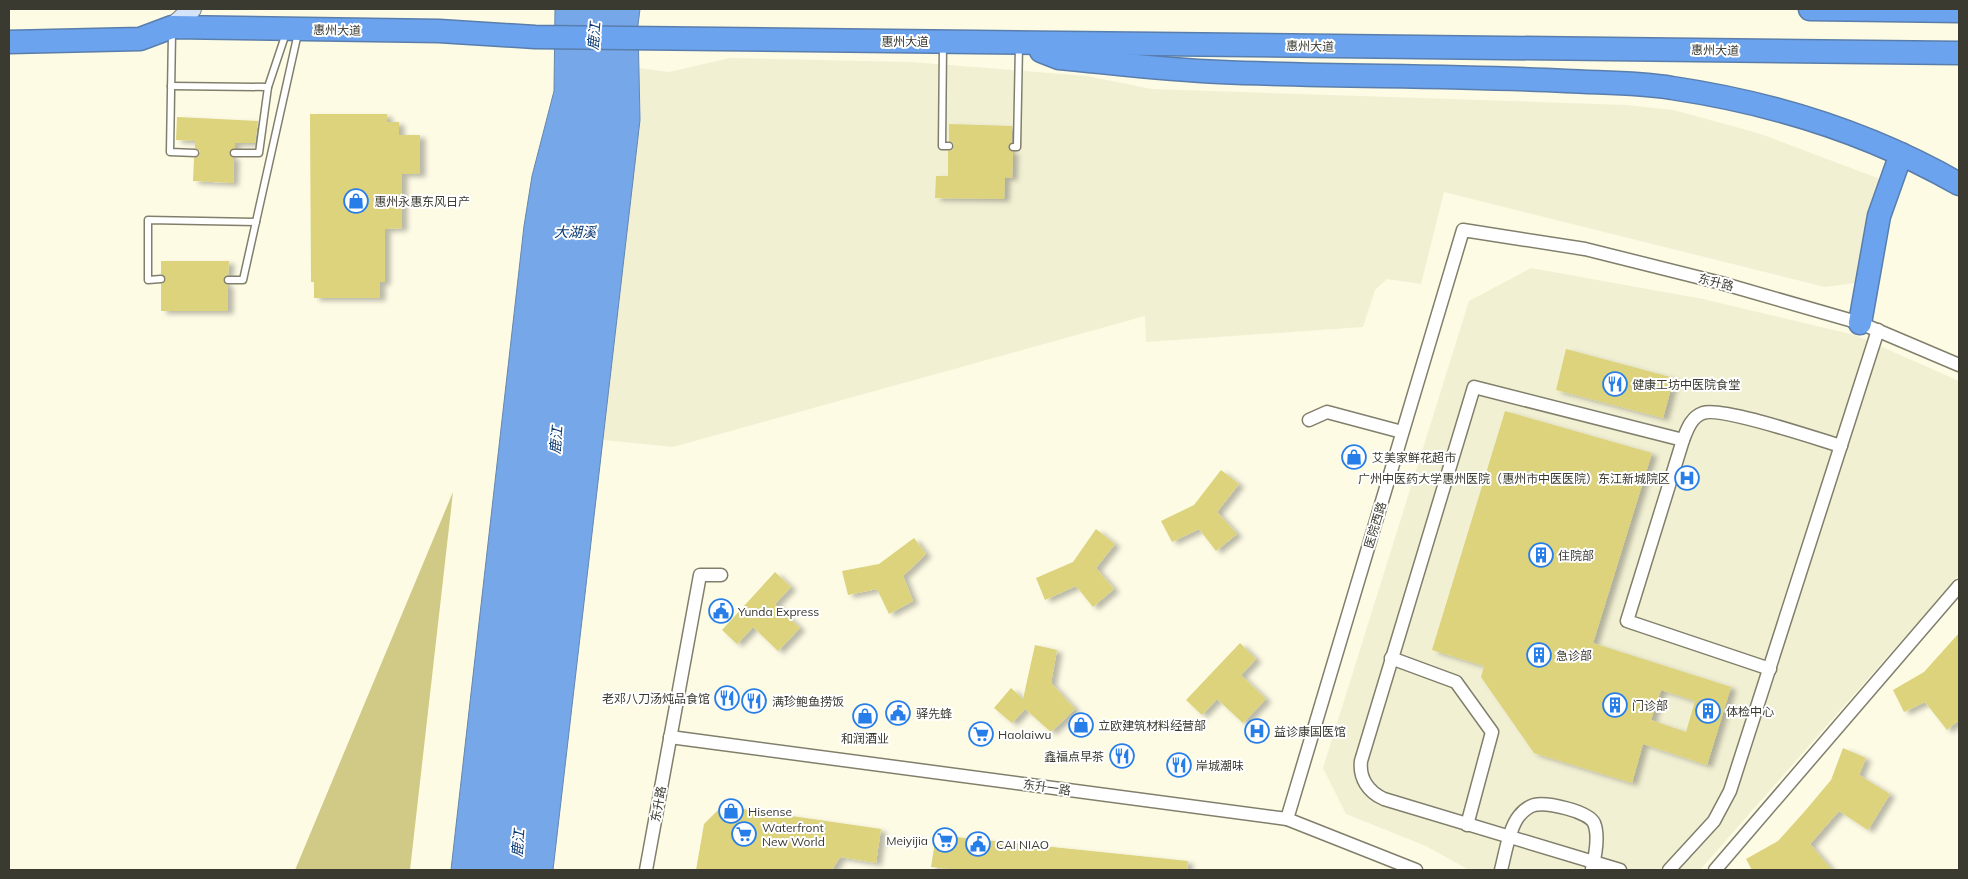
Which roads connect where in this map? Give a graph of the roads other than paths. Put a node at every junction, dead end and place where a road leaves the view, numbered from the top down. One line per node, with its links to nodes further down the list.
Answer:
1 (192, 9): 5 (main road)
2 (1810, 9): 3 (highway)
3 (1924, 10): 4 (highway)
4 (1959, 11)
5 (176, 18): 6 (highway, 惠州大道); 8 (highway, 惠州大道); 11 (lane)
6 (293, 29): 7 (highway, 惠州大道); 12 (lane); 19 (lane)
7 (943, 41): 9 (highway, 惠州大道); 13 (lane)
8 (9, 42)
9 (1020, 43): 10 (highway, 惠州大道); 14 (lane); 17 (highway)
10 (1959, 53)
11 (171, 86): 12 (lane); 15 (lane)
12 (268, 87): 16 (lane)
13 (948, 146)
14 (1013, 147)
15 (195, 152)
16 (234, 153)
17 (1902, 154): 18 (highway); 23 (highway)
18 (1959, 184)
19 (256, 222): 21 (lane); 22 (lane)
20 (1463, 230): 23 (street, 东升路); 26 (street, 医院西路)
21 (161, 280)
22 (228, 280)
23 (1869, 327): 24 (street, 东升路); 28 (street)
24 (1959, 366)
25 (1308, 420): 26 (street)
26 (1402, 432): 34 (street, 医院西路)
27 (1683, 440): 28 (street); 31 (street); 32 (street)
28 (1841, 446): 32 (street)
29 (721, 576): 33 (street, 东升路)
30 (1959, 586): 43 (street)
31 (1391, 658): 35 (street); 35 (street)
32 (1770, 669): 42 (street)
33 (670, 737): 34 (street, 东升一路); 38 (street, 东升路)
34 (1287, 819): 39 (street, 东升一路)
35 (1467, 824): 36 (street)
36 (1510, 838): 37 (street); 37 (street); 40 (street)
37 (1593, 866): 41 (street)
38 (646, 870)
39 (1416, 870)
40 (1501, 870)
41 (1620, 870)
42 (1669, 870)
43 (1715, 870)

